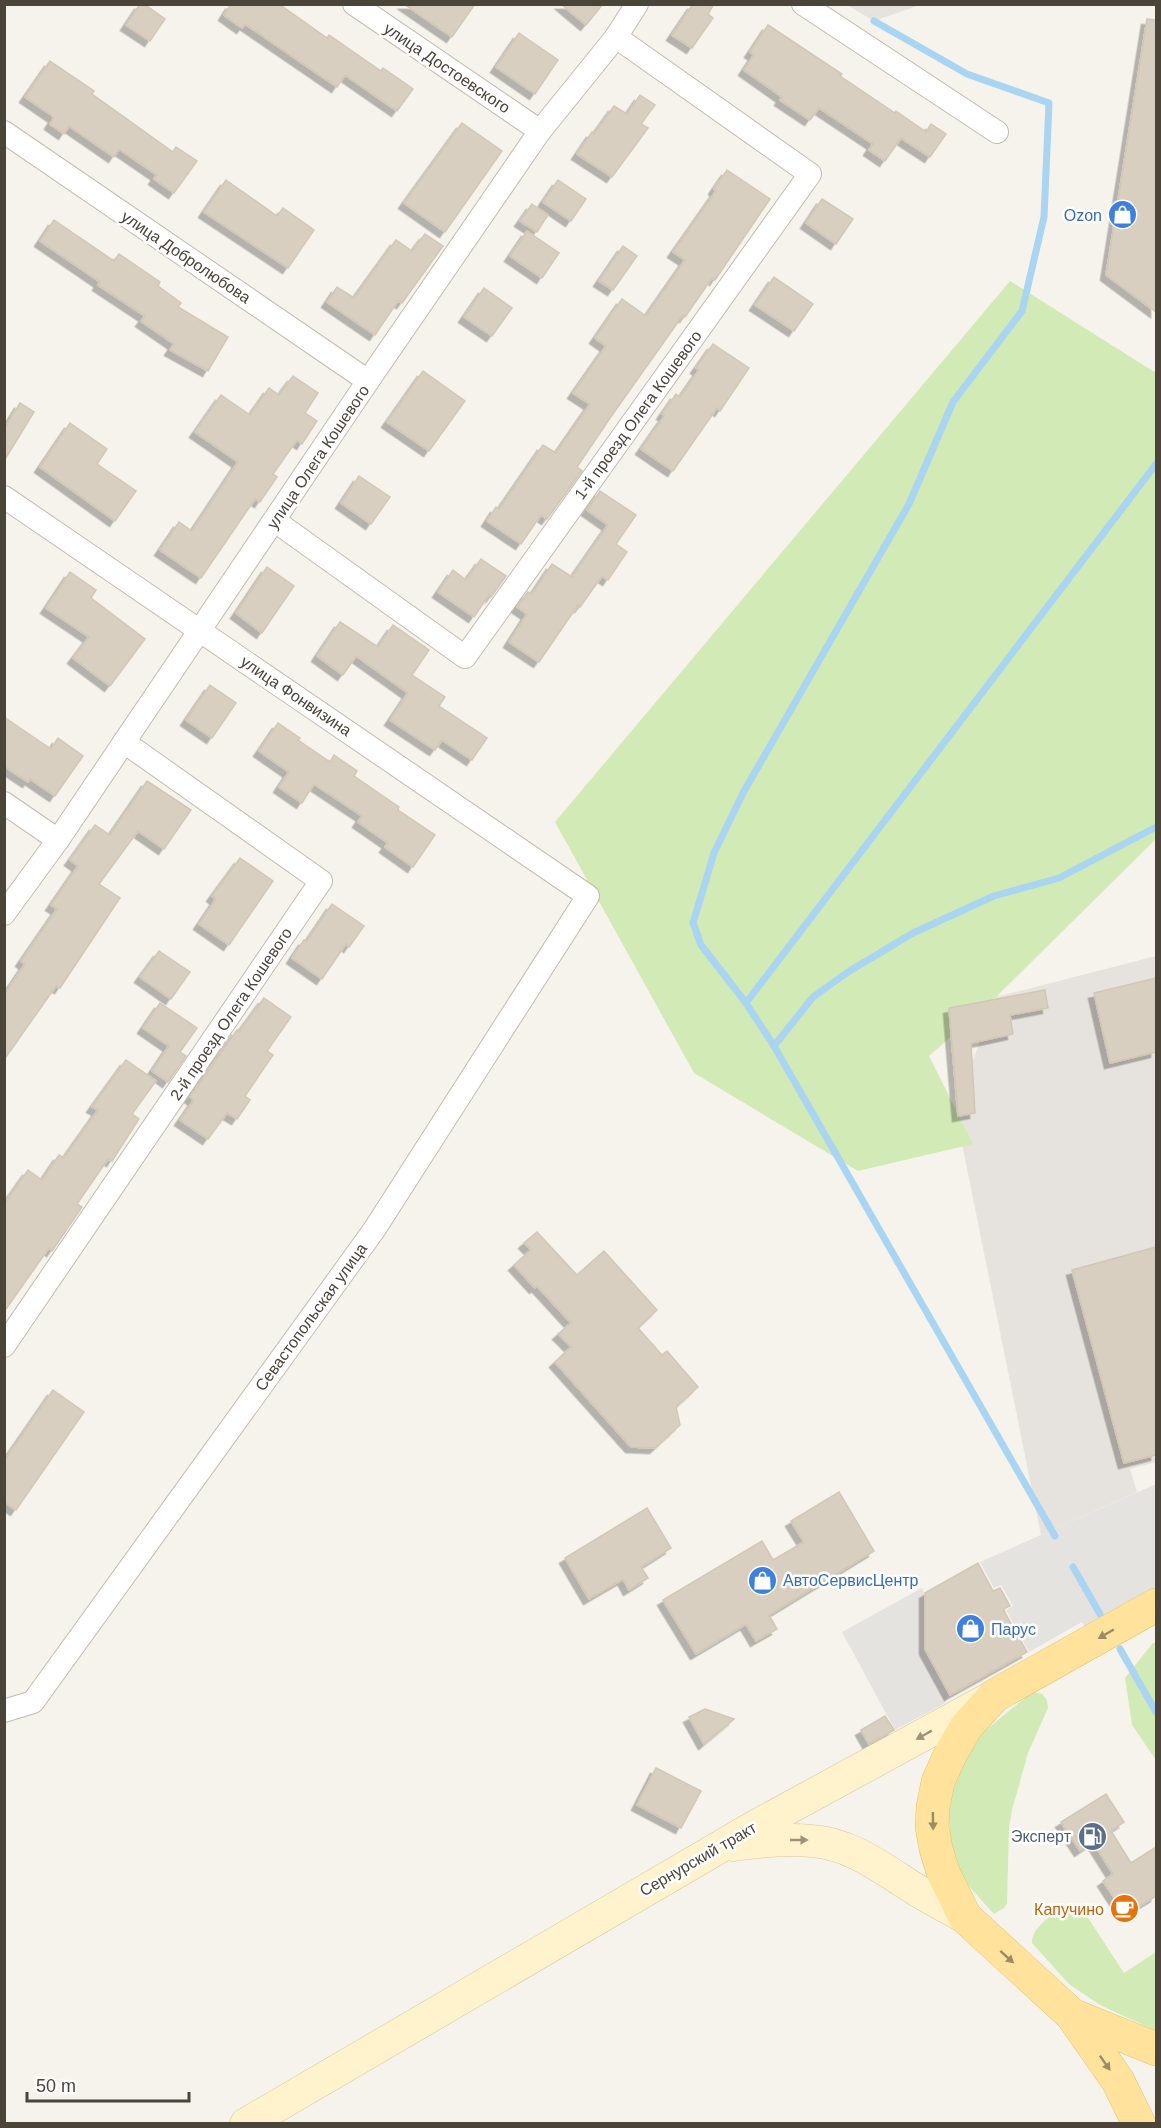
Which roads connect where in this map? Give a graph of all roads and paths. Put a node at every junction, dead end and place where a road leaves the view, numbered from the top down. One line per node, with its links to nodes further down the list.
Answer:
1 (354, 4): 5 (street, улица Достоевского)
2 (637, 4): 4 (street, улица Олега Кошевого)
3 (803, 4): 7 (street)
4 (616, 37): 5 (street, улица Олега Кошевого); 10 (street, 1-й проезд Олега Кошевого)
5 (540, 131): 8 (street, улица Олега Кошевого)
6 (4, 132): 8 (street, улица Добролюбова)
7 (997, 132)
8 (368, 381): 10 (street, улица Олега Кошевого)
9 (4, 496): 11 (street, улица Фонвизина)
10 (275, 520): 11 (street, улица Олега Кошевого)
11 (201, 631): 12 (street, улица Олега Кошевого); 15 (street, улица Фонвизина)
12 (124, 742): 14 (street, улица Олега Кошевого); 17 (street, 2-й проезд Олега Кошевого)
13 (4, 803): 14 (street)
14 (58, 840): 16 (street, улица Олега Кошевого)
15 (588, 896): 20 (street, Севастопольская улица)
16 (4, 914)
17 (4, 1346)
18 (1156, 1605): 19 (main road, Сернурский тракт, one-way to 19)
19 (994, 1696): 21 (main road, Сернурский тракт, one-way to 21); 22 (main road, one-way to 22)
20 (4, 1711)
21 (720, 1847): 22 (main road, one-way to 22); 25 (main road, Сернурский тракт)
22 (965, 1917): 23 (main road, one-way to 23)
23 (1072, 2015): 24 (main road); 26 (main road, one-way to 26)
24 (1156, 2049)
25 (246, 2124)
26 (1138, 2124)

